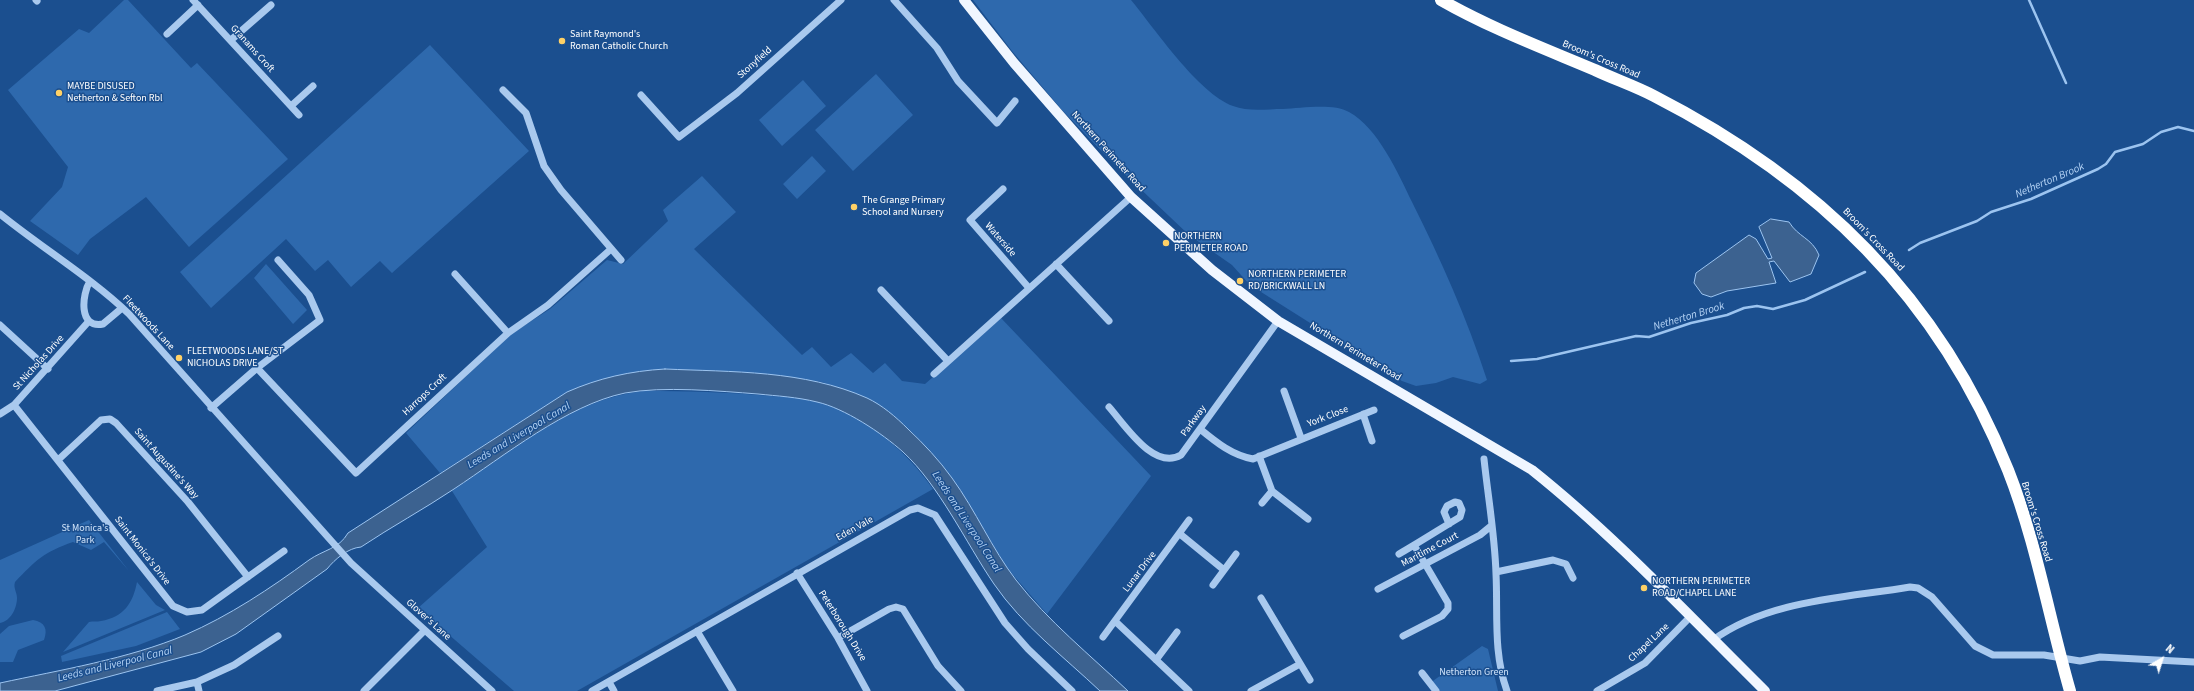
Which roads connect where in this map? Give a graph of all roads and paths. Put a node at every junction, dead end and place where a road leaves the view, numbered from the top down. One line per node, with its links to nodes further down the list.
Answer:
1 (841, 0): 11 (street, Stonyfield)
2 (894, 0): 12 (street)
3 (964, 0): 16 (main road, Northern Perimeter Road)
4 (1441, 0): 80 (highway, Broom's Cross Road)
5 (196, 3): 7 (street, Granams Croft); 8 (street, Granams Croft)
6 (271, 5): 8 (street)
7 (167, 34)
8 (230, 40): 13 (street, Granams Croft)
9 (313, 86): 13 (street)
10 (503, 90): 18 (street)
11 (641, 95)
12 (1015, 101)
13 (290, 106): 14 (street, Granams Croft)
14 (299, 115)
15 (1003, 189): 24 (street, Waterside)
16 (1132, 197): 21 (street); 28 (main road, Northern Perimeter Road)
17 (0, 214): 23 (street, Fleetwoods Lane)
18 (611, 249): 20 (street); 31 (street, Harrops Croft)
19 (278, 260): 33 (street)
20 (621, 260)
21 (1056, 264): 24 (street); 29 (street)
22 (455, 274): 31 (street)
23 (90, 281): 26 (street, Fleetwoods Lane); 27 (street)
24 (1029, 288): 32 (street)
25 (881, 290): 32 (street)
26 (122, 308): 27 (street); 39 (street, Fleetwoods Lane)
27 (89, 320): 34 (street, St Nicholas Drive)
28 (1278, 321): 43 (street, Parkway); 70 (main road, Northern Perimeter Road)
29 (1109, 322)
30 (0, 325): 34 (street)
31 (508, 333): 33 (street, Harrops Croft)
32 (948, 361): 35 (street)
33 (257, 368): 39 (street)
34 (48, 369): 37 (street, St Nicholas Drive)
35 (934, 374)
36 (1284, 391): 44 (street, York Close)
37 (14, 405): 41 (street, St Nicholas Drive); 48 (street, Saint Monica's Drive)
38 (1109, 407): 43 (street, Parkway)
39 (212, 408): 56 (street, Fleetwoods Lane)
40 (1374, 410): 42 (street, York Close)
41 (0, 414)
42 (1363, 414): 44 (street, York Close); 45 (street, York Close)
43 (1200, 429): 46 (street, York Close)
44 (1301, 438): 46 (street, York Close)
45 (1372, 442)
46 (1259, 456): 49 (street)
47 (1484, 459): 54 (street)
48 (58, 460): 65 (street, Saint Monica's Drive); 65 (street, Saint Augustine's Way)
49 (1272, 491): 50 (street); 51 (street)
50 (1262, 504)
51 (1308, 519)
52 (1189, 520): 55 (street, Lunar Drive)
53 (1449, 524): 57 (street)
54 (1491, 526): 61 (street, Maritime Court); 63 (street)
55 (1180, 534): 62 (street); 71 (street, Lunar Drive)
56 (327, 538): 72 (street, Glover's Lane)
57 (1414, 545): 60 (street); 61 (street)
58 (284, 551): 65 (street, Saint Monica's Drive)
59 (1236, 554): 62 (street)
60 (1399, 554)
61 (1425, 564): 68 (street, Maritime Court); 76 (street)
62 (1224, 570): 67 (street)
63 (1496, 572): 66 (street); 101 (street)
64 (797, 573): 73 (street, Eden Vale); 78 (street, Peterborough Drive); 97 (street, Eden Vale)
65 (248, 577)
66 (1573, 578)
67 (1213, 585)
68 (1378, 589)
69 (1261, 598): 83 (street)
70 (1690, 617): 79 (main road, Northern Perimeter Road); 102 (street, Chapel Lane)
71 (1115, 621): 77 (street, Lunar Drive); 81 (street)
72 (424, 631): 90 (street); 91 (street, Glover's Lane)
73 (697, 631): 87 (street, Eden Vale); 94 (street)
74 (1176, 632): 81 (street)
75 (278, 636): 86 (street)
76 (1403, 636)
77 (1103, 637)
78 (838, 638): 95 (street, Peterborough Drive); 96 (street)
79 (1713, 640): 80 (street); 103 (main road, Northern Perimeter Road)
80 (2061, 659): 82 (street); 104 (highway, Broom's Cross Road)
81 (1156, 660): 98 (street)
82 (2194, 662)
83 (1300, 664): 85 (street); 99 (street)
84 (1422, 673): 100 (street)
85 (1310, 680)
86 (197, 682): 88 (street); 89 (street)
87 (609, 682): 92 (street, Eden Vale); 93 (street)
88 (157, 691)
89 (199, 691)
90 (364, 691)
91 (492, 691)
92 (592, 691)
93 (614, 691)
94 (733, 691)
95 (868, 691)
96 (961, 691)
97 (1072, 691)
98 (1189, 691)
99 (1251, 691)
100 (1436, 691)
101 (1507, 691)
102 (1597, 691)
103 (1765, 691)
104 (2070, 691)

